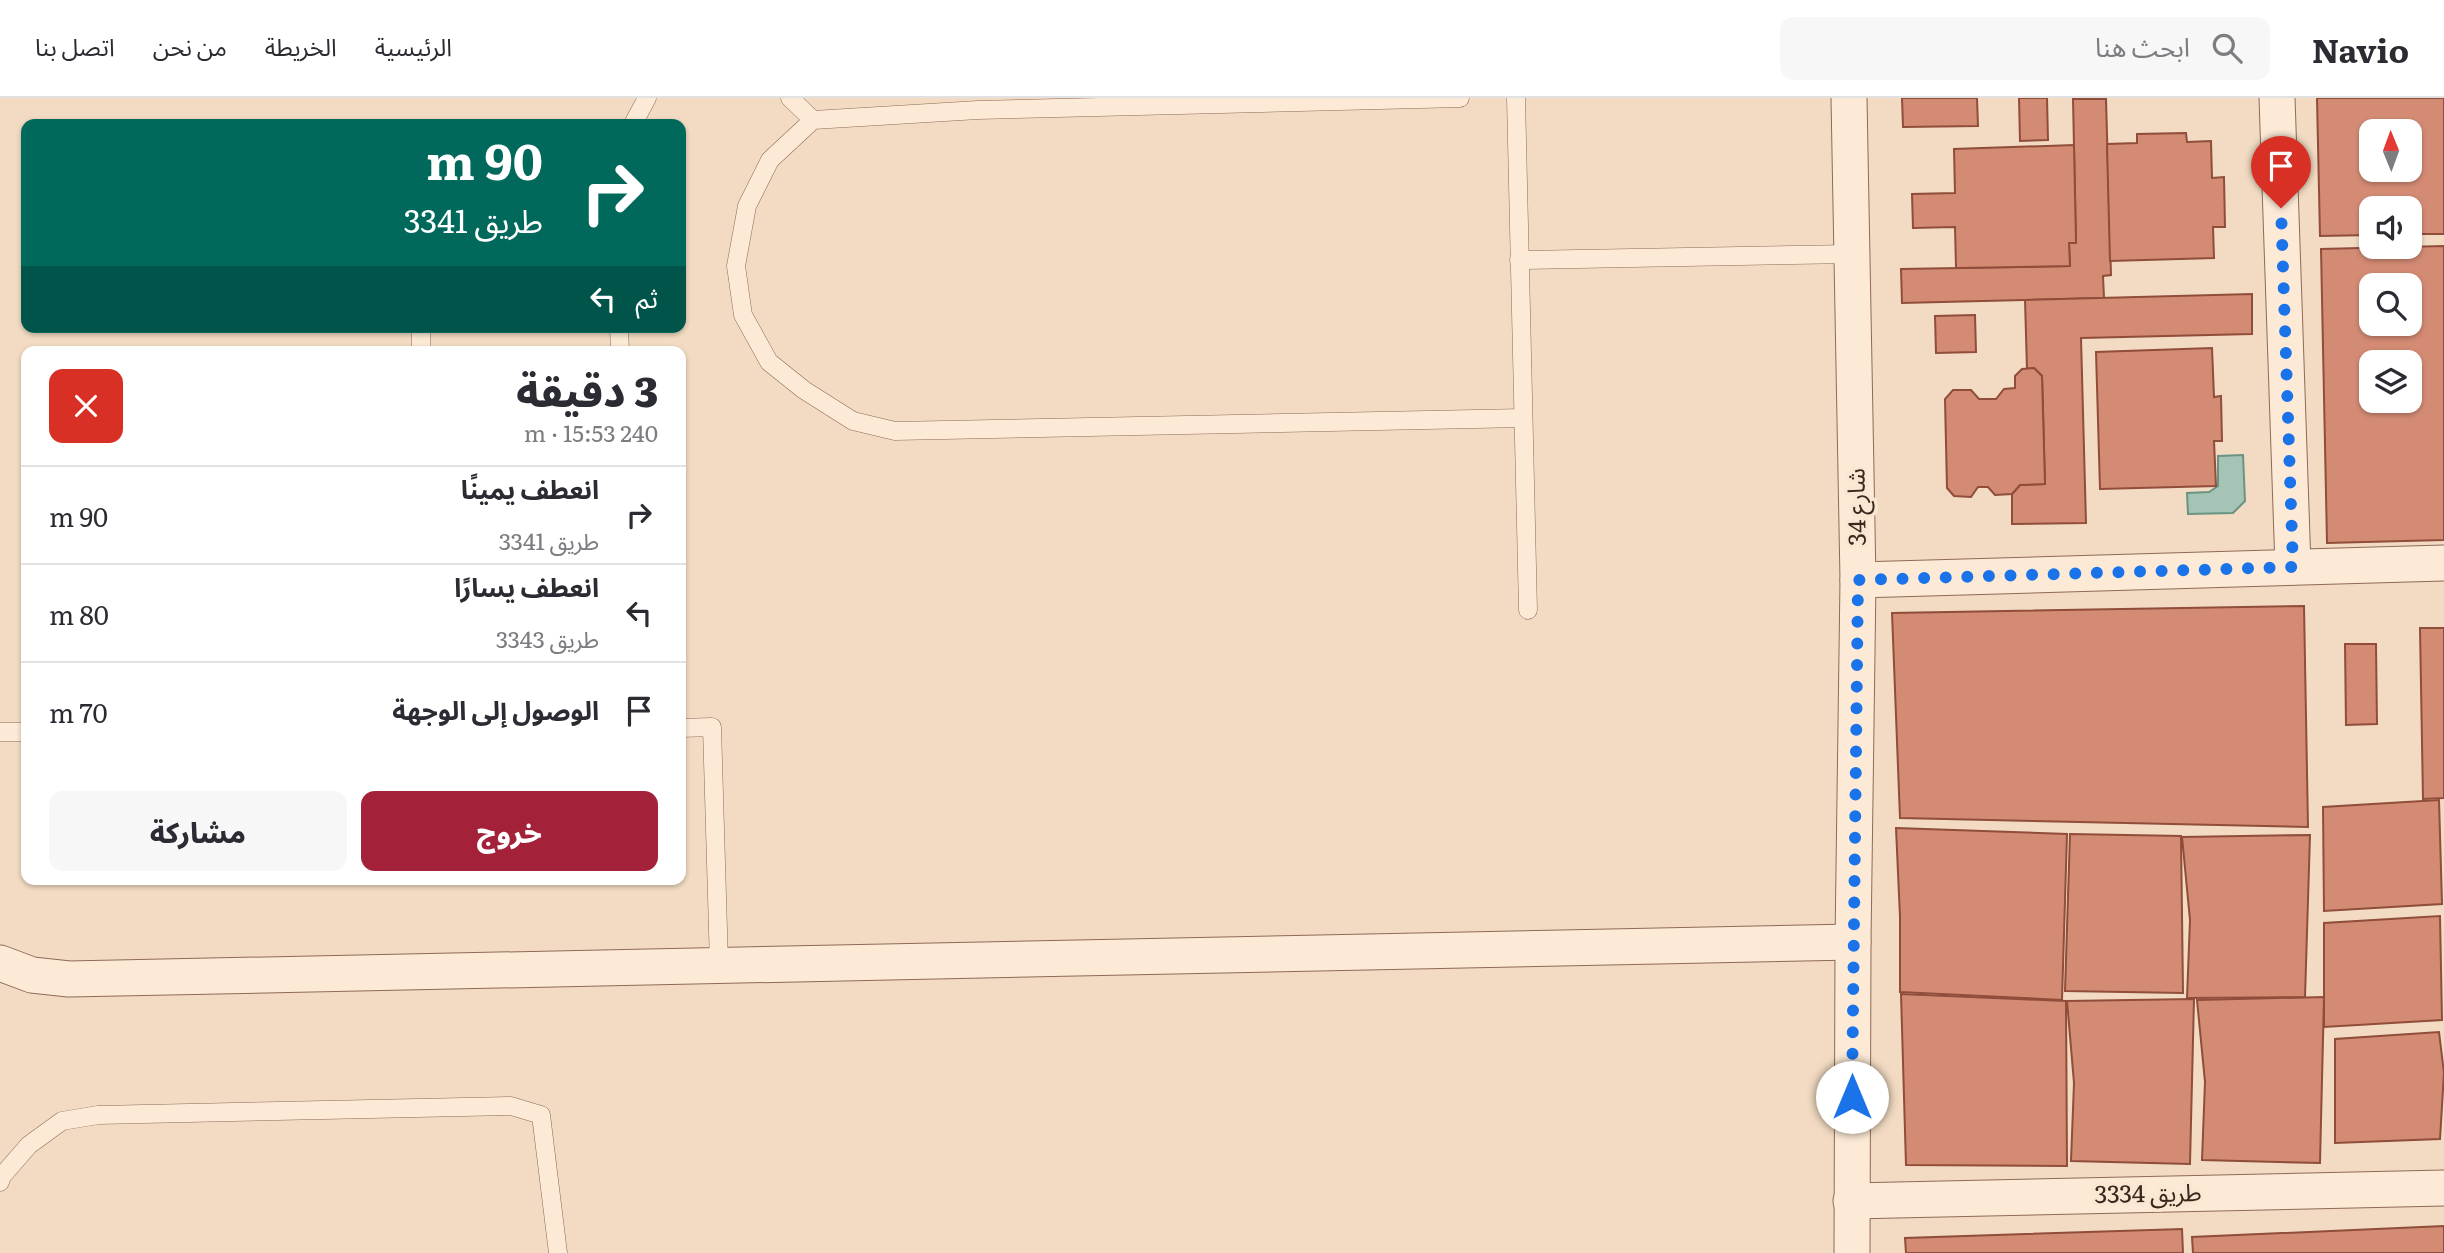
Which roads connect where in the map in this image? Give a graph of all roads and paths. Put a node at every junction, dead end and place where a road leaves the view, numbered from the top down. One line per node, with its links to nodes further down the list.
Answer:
1 (647, 98): 10 (lane)
2 (790, 98): 11 (lane)
3 (1460, 98): 7 (lane)
4 (1516, 98): 13 (lane)
5 (1849, 98): 12 (street, شارع 34)
6 (2277, 98): 16 (street)
7 (1279, 101): 8 (lane)
8 (1131, 102): 9 (lane)
9 (978, 104): 11 (lane)
10 (636, 119)
11 (813, 120): 14 (lane)
12 (1853, 254): 13 (lane); 17 (street, شارع 34)
13 (1519, 260): 14 (lane)
14 (1523, 418): 18 (lane)
15 (2444, 564): 16 (street)
16 (2293, 567): 17 (street)
17 (1858, 580): 22 (street, شارع 34)
18 (1528, 610)
19 (686, 728): 24 (lane)
20 (0, 732): 21 (lane)
21 (21, 732)
22 (1853, 942): 24 (street); 27 (street, شارع 34)
23 (0, 963): 24 (street)
24 (719, 964)
25 (0, 1182): 28 (lane)
26 (2444, 1188): 27 (street, طريق 3334)
27 (1851, 1201): 29 (street, شارع 34)
28 (558, 1253)
29 (1852, 1253)

